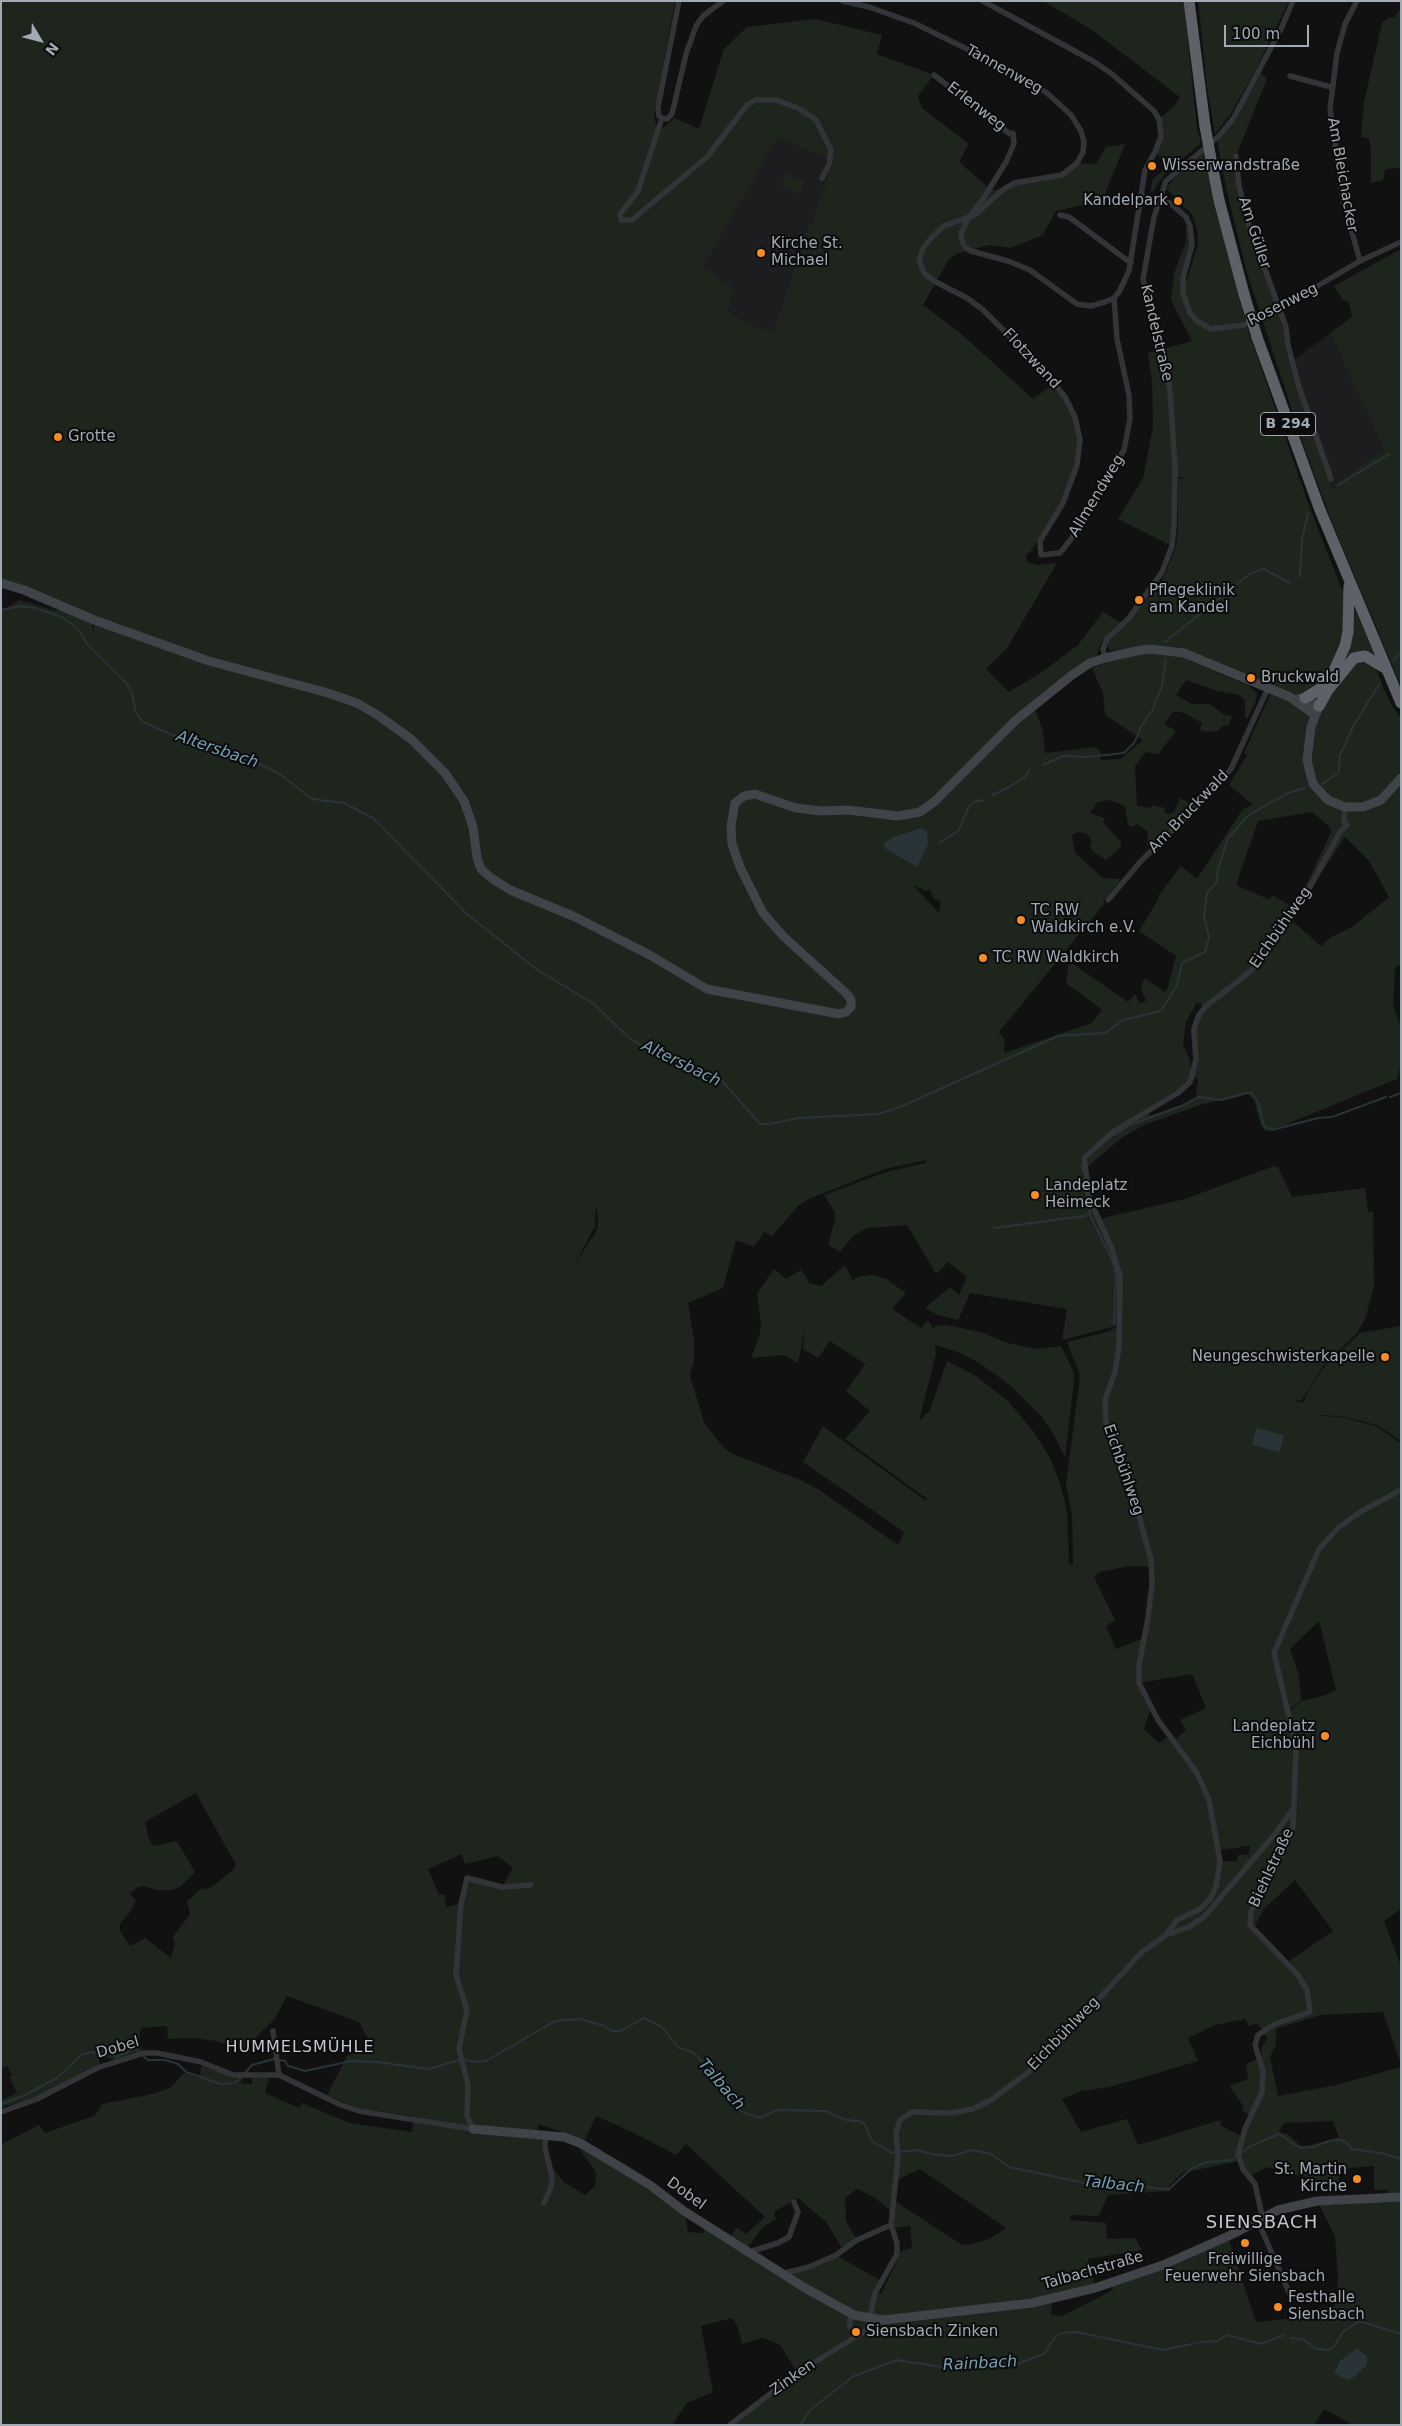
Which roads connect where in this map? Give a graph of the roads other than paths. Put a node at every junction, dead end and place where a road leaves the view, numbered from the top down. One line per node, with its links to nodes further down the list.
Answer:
1 (679, 1): 11 (street)
2 (723, 1): 11 (street)
3 (843, 1): 17 (street, Tannenweg)
4 (982, 1): 14 (street)
5 (1189, 1): 26 (highway, B 294, bridge)
6 (1293, 1): 15 (street, Kandelstraße)
7 (1357, 1): 10 (street, Am Bleichacker)
8 (934, 75): 17 (street, Erlenweg)
9 (1290, 76): 10 (street)
10 (1331, 87): 19 (street, Am Bleichacker)
11 (662, 118): 13 (street)
12 (1236, 156): 22 (street, Am Güller)
13 (822, 178)
14 (1142, 196): 15 (street, Rosenweg); 20 (street)
15 (1160, 200): 22 (street, Rosenweg); 27 (street, Kandelstraße)
16 (1060, 215): 20 (street)
17 (969, 217): 21 (street); 24 (street, Flotzwand)
18 (1401, 242): 19 (street, Rosenweg)
19 (1360, 261): 22 (street, Rosenweg)
20 (1131, 263): 21 (street)
21 (1114, 298): 24 (street, Allmendweg)
22 (1280, 308): 23 (street, Am Güller)
23 (1330, 479)
24 (1041, 555)
25 (1, 583): 27 (street)
26 (1350, 584): 28 (highway, B 294); 29 (highway)
27 (1105, 658): 30 (street)
28 (1385, 668): 29 (highway); 33 (highway, B 294)
29 (1328, 687): 32 (highway); 34 (highway)
30 (1268, 688): 31 (street); 37 (street, Am Bruckwald)
31 (1290, 697): 32 (street); 34 (street)
32 (1305, 698): 34 (street)
33 (1401, 703)
34 (1317, 710): 36 (street)
35 (1401, 778): 36 (street)
36 (1346, 807): 41 (street, Eichbühlweg)
37 (1108, 900)
38 (1401, 1490): 39 (street, Biehlstraße)
39 (1294, 1807): 42 (street, Biehlstraße); 54 (street, Biehlstraße)
40 (531, 1885): 47 (street)
41 (1177, 1920): 42 (street); 43 (street, Eichbühlweg)
42 (1183, 1929): 43 (street, Biehlstraße)
43 (1166, 1935): 55 (street, Eichbühlweg)
44 (273, 2031): 45 (street)
45 (279, 2075): 46 (street, Dobel); 48 (street, Dobel)
46 (1, 2112)
47 (467, 2116): 48 (street); 49 (street)
48 (456, 2125): 49 (street, Dobel)
49 (474, 2129): 50 (street, Dobel)
50 (546, 2136): 53 (street); 56 (street, Dobel)
51 (1401, 2197): 54 (street, Talbachstraße)
52 (794, 2202): 56 (street)
53 (544, 2203)
54 (1259, 2220): 58 (street); 61 (street, Talbachstraße)
55 (890, 2225): 57 (street); 60 (street, Eichbühlweg)
56 (749, 2252): 57 (street, Dobel)
57 (785, 2273): 59 (street, Dobel)
58 (1291, 2296)
59 (854, 2315): 60 (street, Dobel); 62 (street)
60 (870, 2317): 61 (street, Talbachstraße)
61 (883, 2320): 62 (street, Zinken)
62 (859, 2335): 63 (street, Zinken)
63 (730, 2425)

